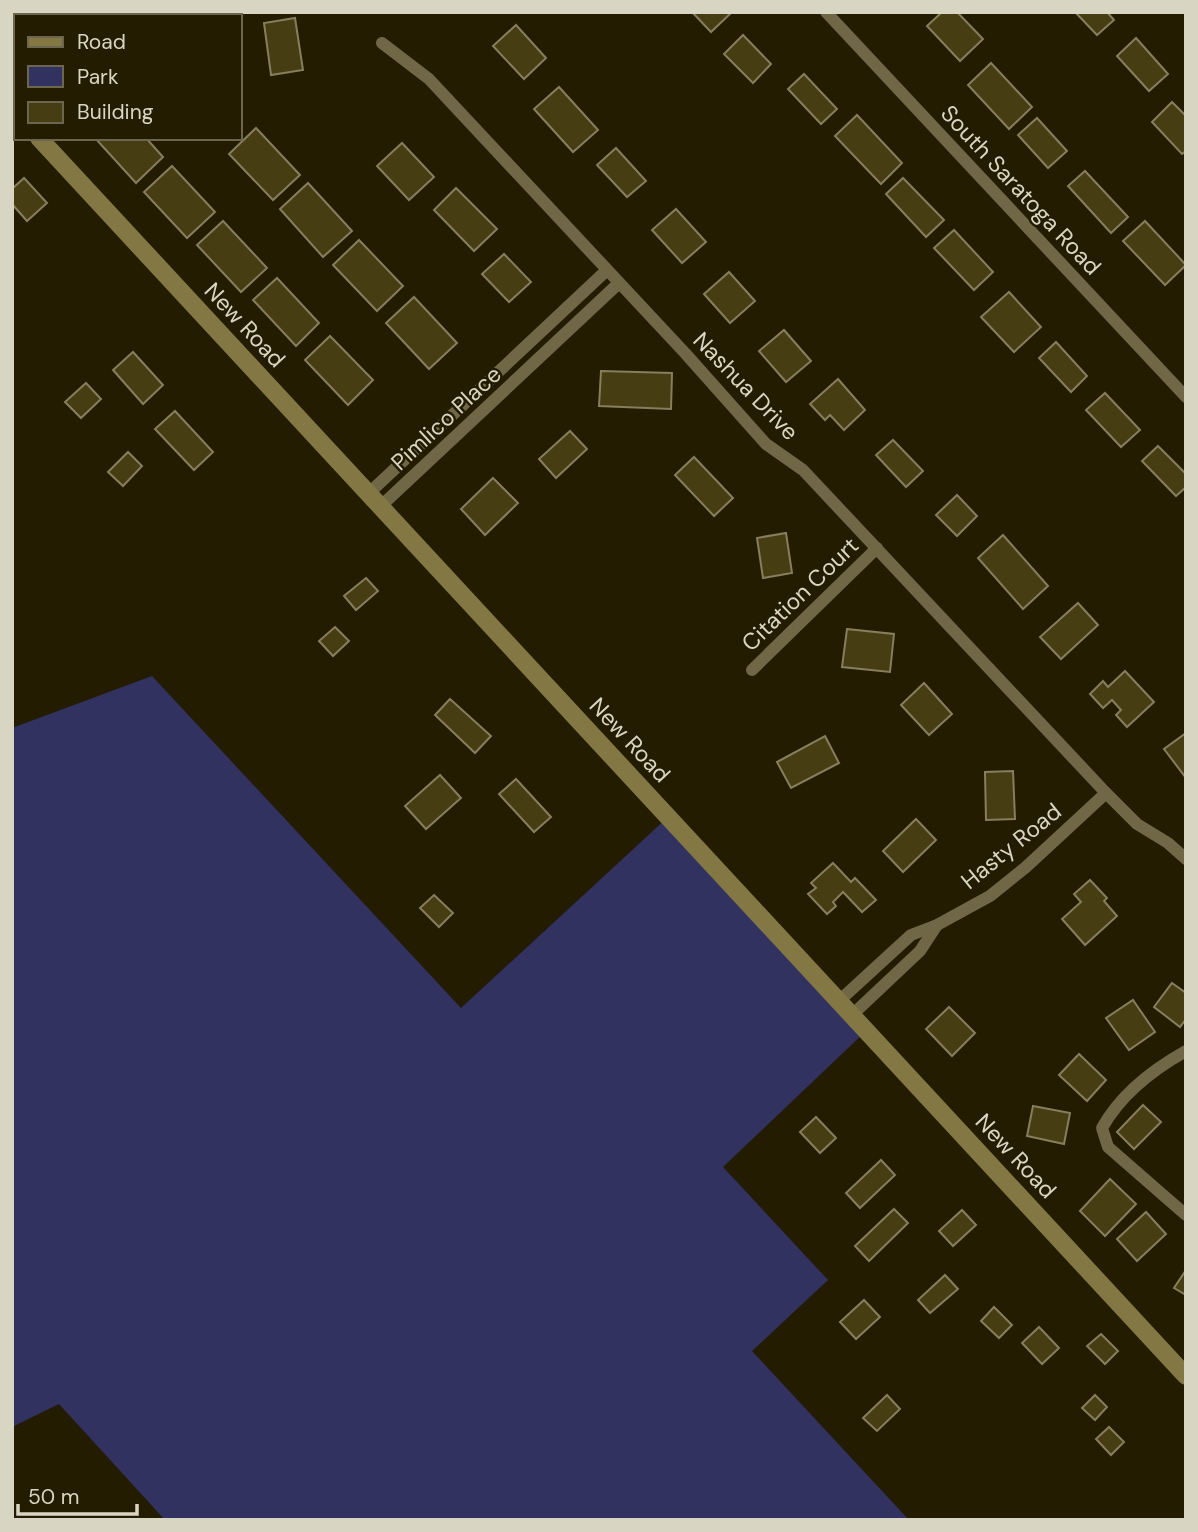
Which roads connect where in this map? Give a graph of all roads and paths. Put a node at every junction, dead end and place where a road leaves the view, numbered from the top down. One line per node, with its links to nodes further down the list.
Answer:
1 (826, 12): 8 (street, South Saratoga Road)
2 (382, 43): 4 (street, Nashua Drive)
3 (41, 140): 9 (street, New Road)
4 (607, 270): 5 (street, Nashua Drive); 6 (street, Pimlico Place)
5 (620, 283): 7 (street, Pimlico Place); 10 (street, Nashua Drive)
6 (528, 346): 7 (street); 9 (street, Pimlico Place)
7 (540, 359): 9 (street, Pimlico Place)
8 (1186, 397)
9 (374, 500): 15 (street, New Road)
10 (877, 548): 11 (street, Citation Court); 12 (street, Nashua Drive)
11 (752, 670)
12 (1106, 793): 13 (street, Nashua Drive); 14 (street, Hasty Road)
13 (1186, 859)
14 (937, 925): 15 (street, Hasty Road); 16 (street, Hasty Road)
15 (839, 1001): 16 (street, New Road)
16 (852, 1015): 19 (street, New Road)
17 (1186, 1051): 18 (street)
18 (1186, 1216)
19 (1186, 1376)

